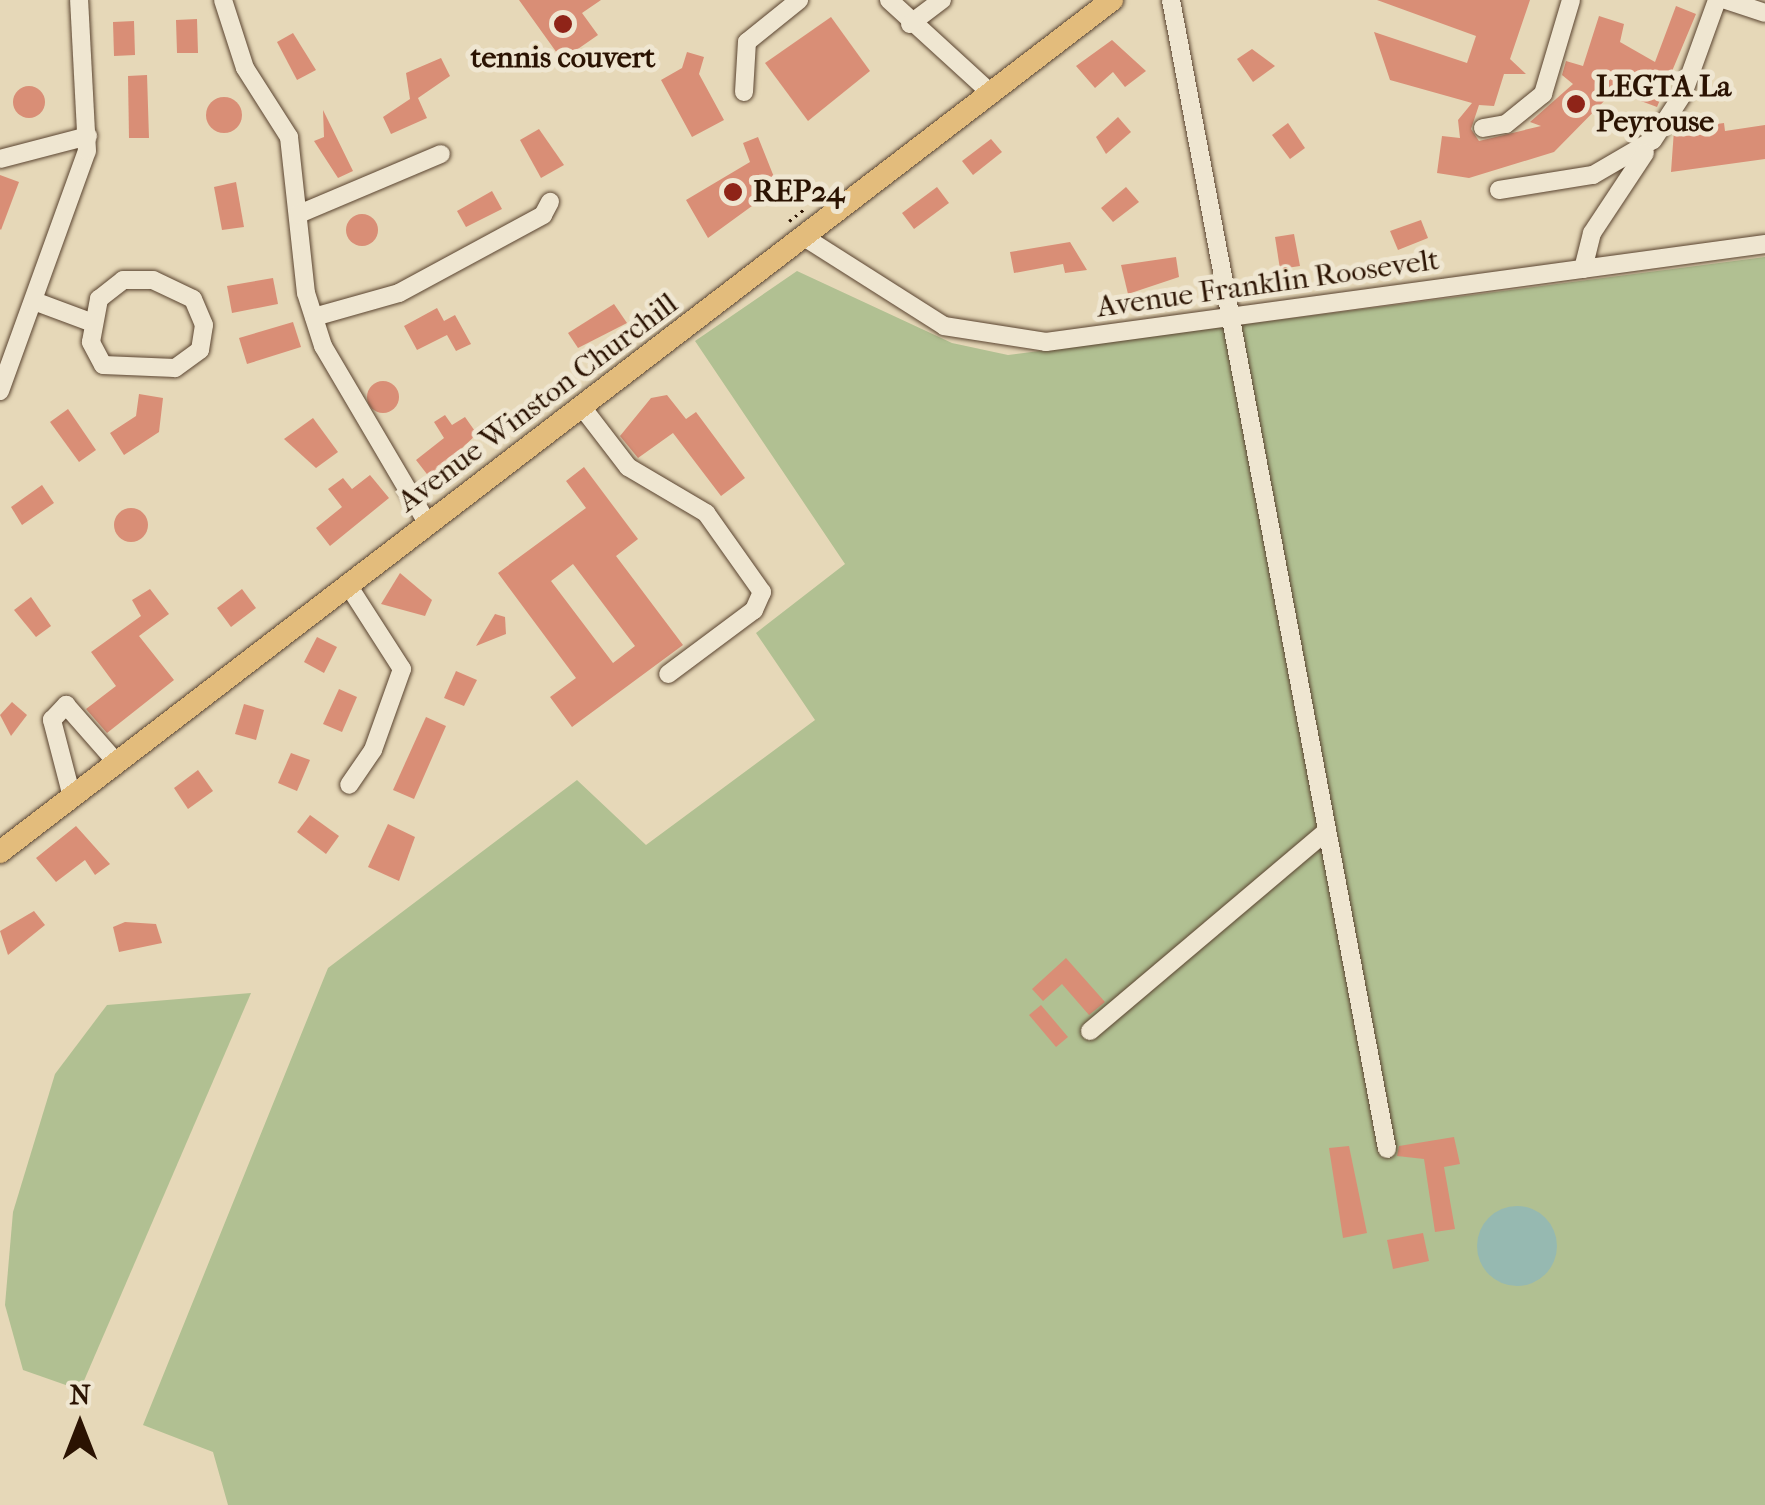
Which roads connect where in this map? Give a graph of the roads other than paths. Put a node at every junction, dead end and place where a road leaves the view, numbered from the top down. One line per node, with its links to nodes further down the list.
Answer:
1 (80, 0): 16 (street)
2 (223, 0): 22 (street)
3 (799, 0): 13 (street)
4 (889, 0): 12 (street)
5 (942, 0): 12 (street)
6 (1112, 0): 14 (main road, Avenue Winston Churchill)
7 (1170, 0): 27 (street)
8 (1571, 0): 15 (street)
9 (1717, 0): 17 (street)
10 (1726, 0): 11 (street)
11 (1765, 13)
12 (910, 24): 14 (street)
13 (744, 92)
14 (991, 93): 23 (main road, Avenue Winston Churchill)
15 (1482, 128)
16 (88, 136): 19 (street); 26 (street)
17 (1653, 140): 20 (street); 25 (street)
18 (441, 154): 22 (street)
19 (0, 160)
20 (1500, 190)
21 (550, 202): 28 (street)
22 (299, 214): 28 (street)
23 (804, 237): 27 (street, Avenue Franklin Roosevelt); 33 (main road, Avenue Winston Churchill)
24 (1765, 244): 25 (street, Avenue Franklin Roosevelt)
25 (1583, 269): 27 (street, Avenue Franklin Roosevelt)
26 (34, 301): 29 (street); 31 (street)
27 (1225, 316): 40 (street)
28 (314, 317): 34 (street)
29 (93, 323): 29 (street)
30 (0, 333): 31 (street)
31 (19, 340): 32 (street)
32 (0, 390)
33 (582, 407): 34 (main road, Avenue Winston Churchill); 36 (street)
34 (428, 524): 35 (main road, Avenue Winston Churchill)
35 (348, 586): 37 (main road, Avenue Winston Churchill); 38 (street)
36 (668, 674)
37 (116, 762): 39 (main road, Avenue Winston Churchill); 39 (street)
38 (349, 785)
39 (72, 797): 41 (main road, Avenue Winston Churchill)
40 (1327, 831): 42 (street); 43 (street)
41 (0, 852)
42 (1090, 1031)
43 (1387, 1149)

